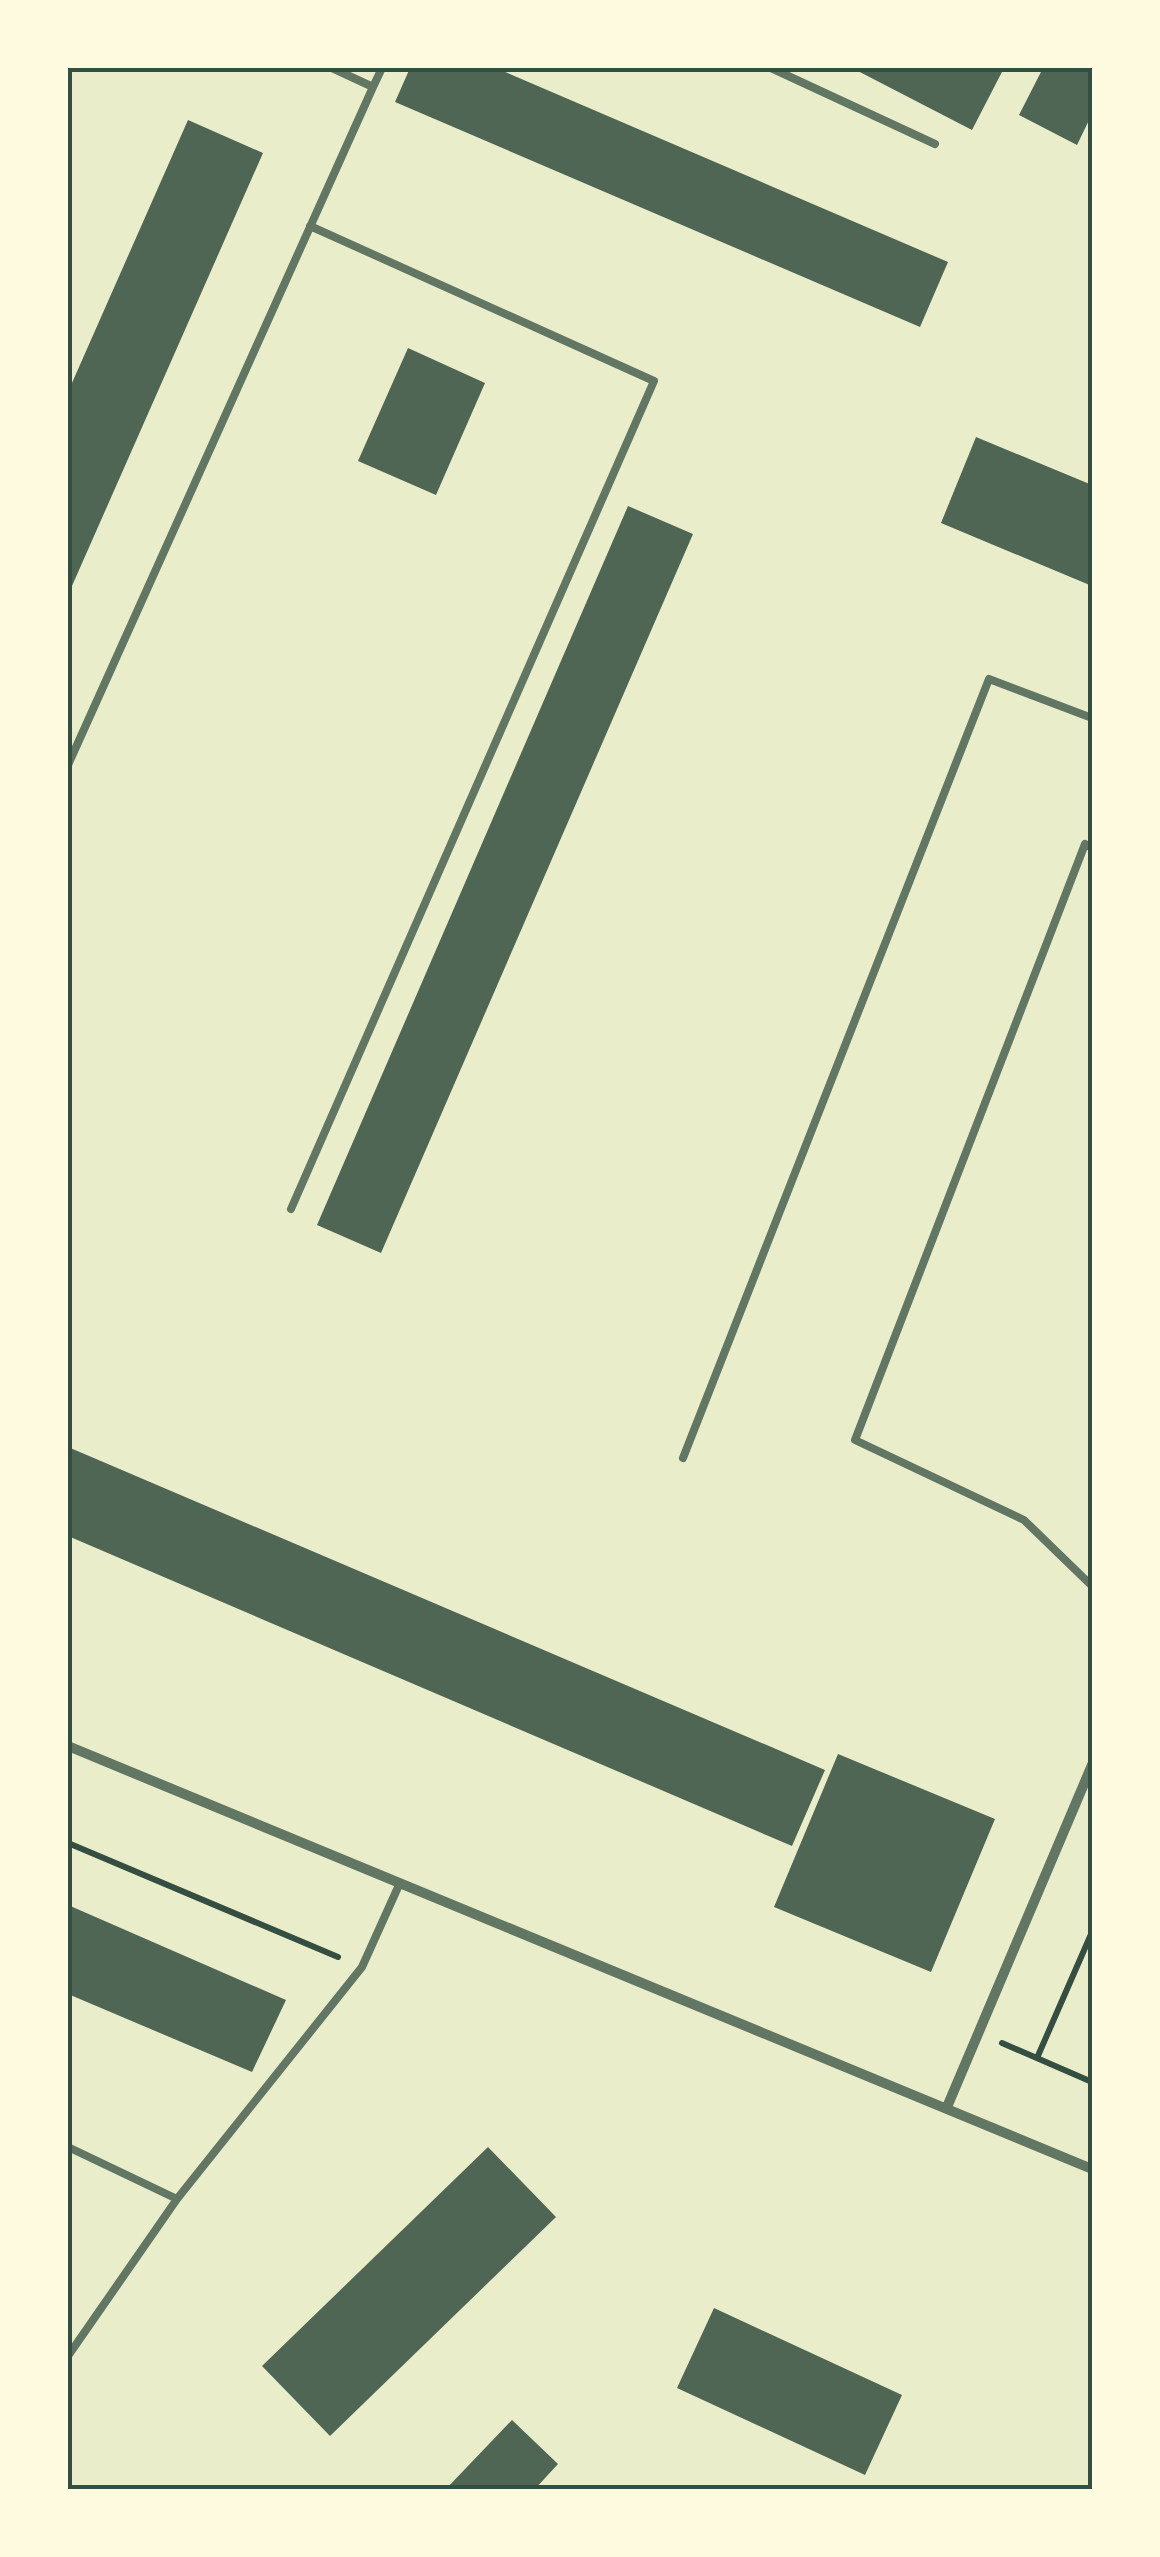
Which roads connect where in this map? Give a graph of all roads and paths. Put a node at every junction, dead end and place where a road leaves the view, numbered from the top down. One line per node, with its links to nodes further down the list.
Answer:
1 (332, 68): 4 (lane)
2 (382, 68): 4 (lane)
3 (771, 68): 5 (lane)
4 (373, 87): 6 (lane)
5 (935, 144)
6 (310, 226): 8 (lane); 10 (lane)
7 (1092, 718): 11 (lane)
8 (68, 764)
9 (1092, 848): 12 (lane)
10 (291, 1209)
11 (682, 1458)
12 (1092, 1586)
13 (68, 1746): 16 (street)
14 (1092, 1765): 19 (street)
15 (68, 1843): 18 (path)
16 (399, 1884): 18 (lane); 22 (street)
17 (1092, 1932): 20 (path)
18 (362, 1967): 25 (lane)
19 (979, 2032): 20 (path); 22 (street)
20 (1037, 2058): 21 (path)
21 (1092, 2082)
22 (947, 2108): 24 (street)
23 (68, 2147): 25 (lane)
24 (1092, 2169)
25 (178, 2199): 26 (lane)
26 (68, 2356)

